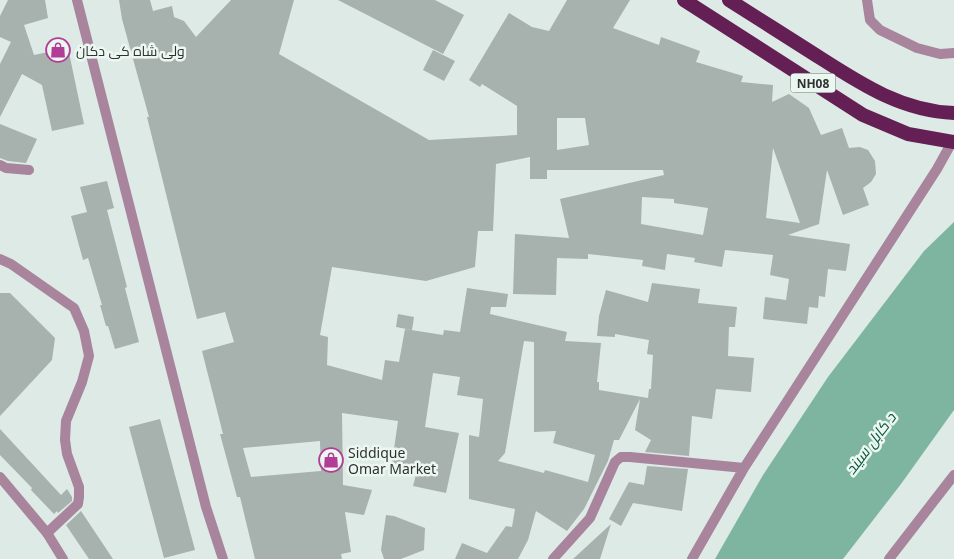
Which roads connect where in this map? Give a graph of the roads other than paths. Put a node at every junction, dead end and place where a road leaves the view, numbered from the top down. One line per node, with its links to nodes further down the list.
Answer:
1 (77, 0): 16 (street)
2 (684, 0): 7 (highway, NH08)
3 (729, 0): 6 (highway, NH08)
4 (867, 0): 5 (street)
5 (954, 53)
6 (954, 113)
7 (953, 142): 11 (street)
8 (0, 165): 9 (street)
9 (29, 170)
10 (0, 259): 14 (street)
11 (744, 468): 17 (street); 18 (street)
12 (954, 475): 19 (street)
13 (0, 476): 14 (street)
14 (47, 533): 15 (street)
15 (63, 559)
16 (223, 559)
17 (553, 559)
18 (692, 559)
19 (889, 559)

